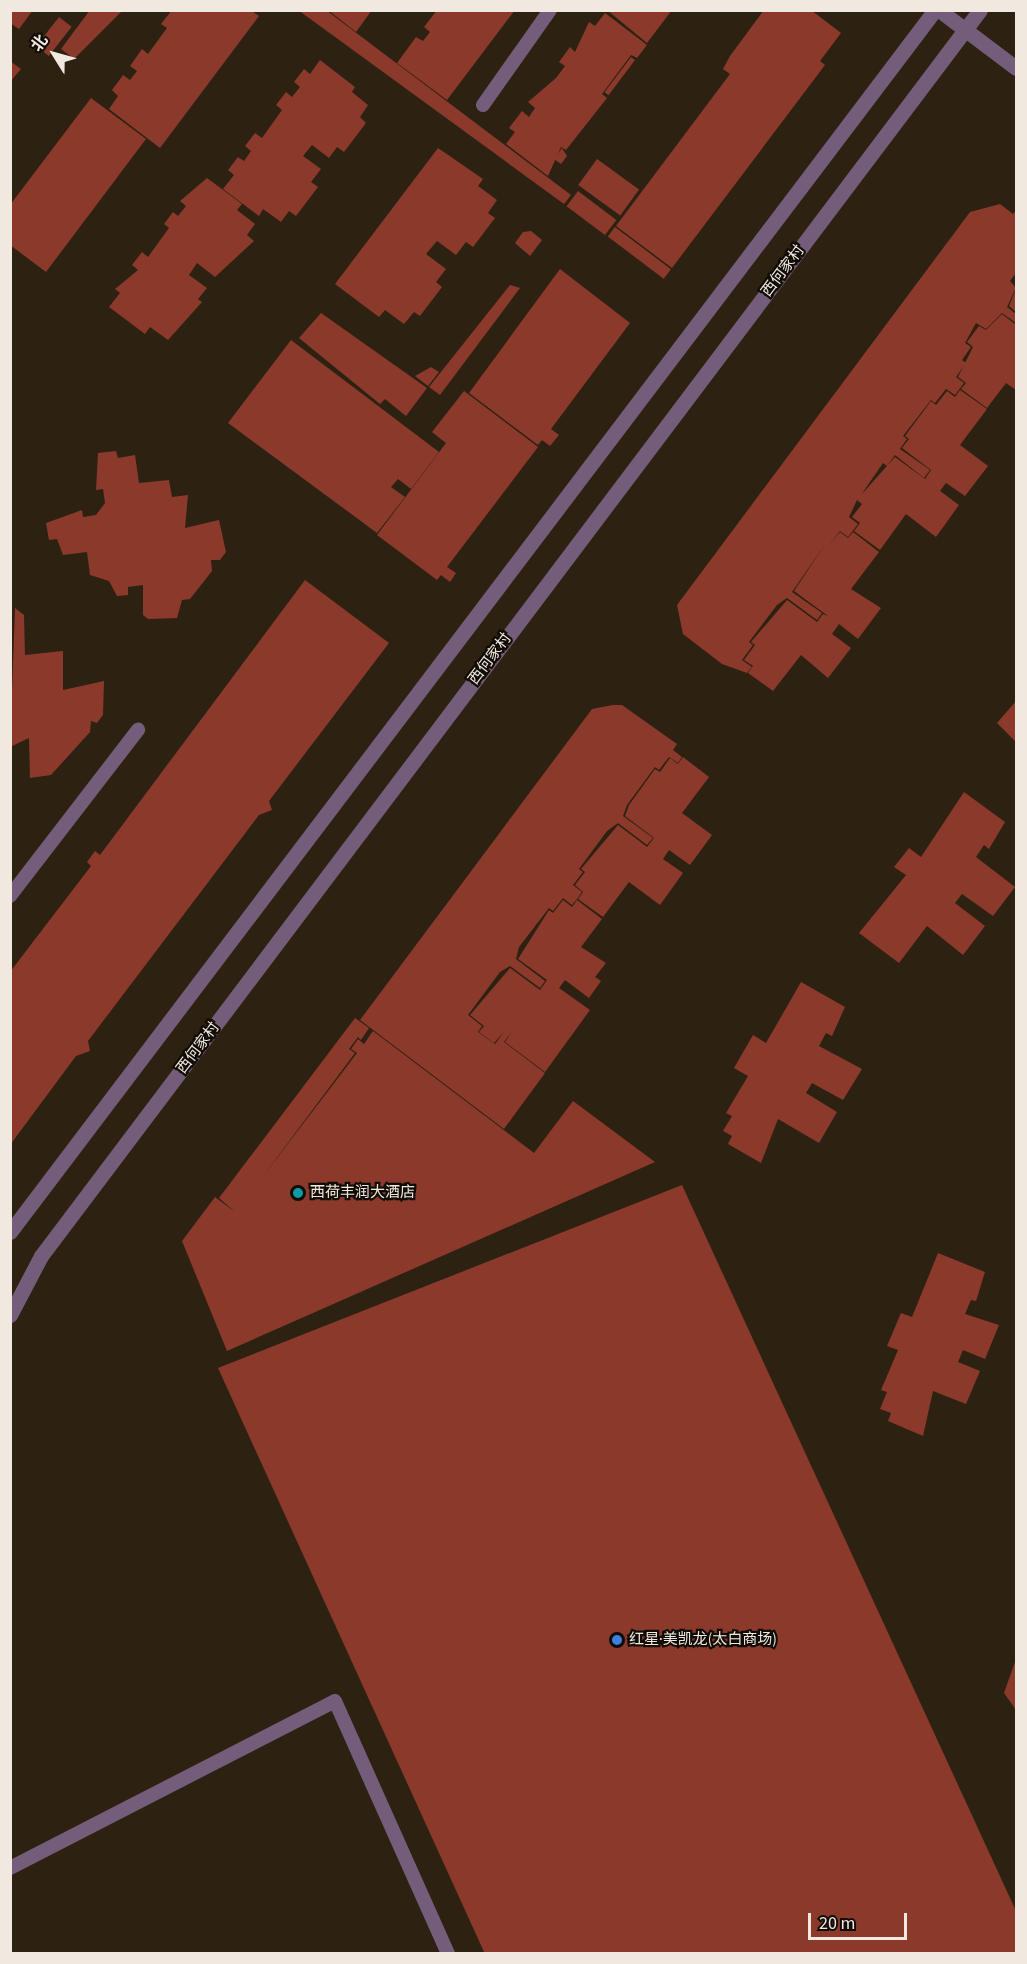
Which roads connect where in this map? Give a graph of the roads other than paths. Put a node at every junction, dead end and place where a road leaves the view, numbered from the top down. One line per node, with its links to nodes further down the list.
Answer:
1 (550, 10): 6 (lane)
2 (937, 10): 4 (street); 9 (street)
3 (980, 10): 4 (street, 西何家村)
4 (965, 30): 5 (street); 10 (street, 西何家村)
5 (1017, 68)
6 (483, 105)
7 (138, 730): 8 (lane)
8 (10, 896)
9 (10, 1232)
10 (10, 1315)
11 (10, 1868): 12 (lane)
12 (448, 1953)

